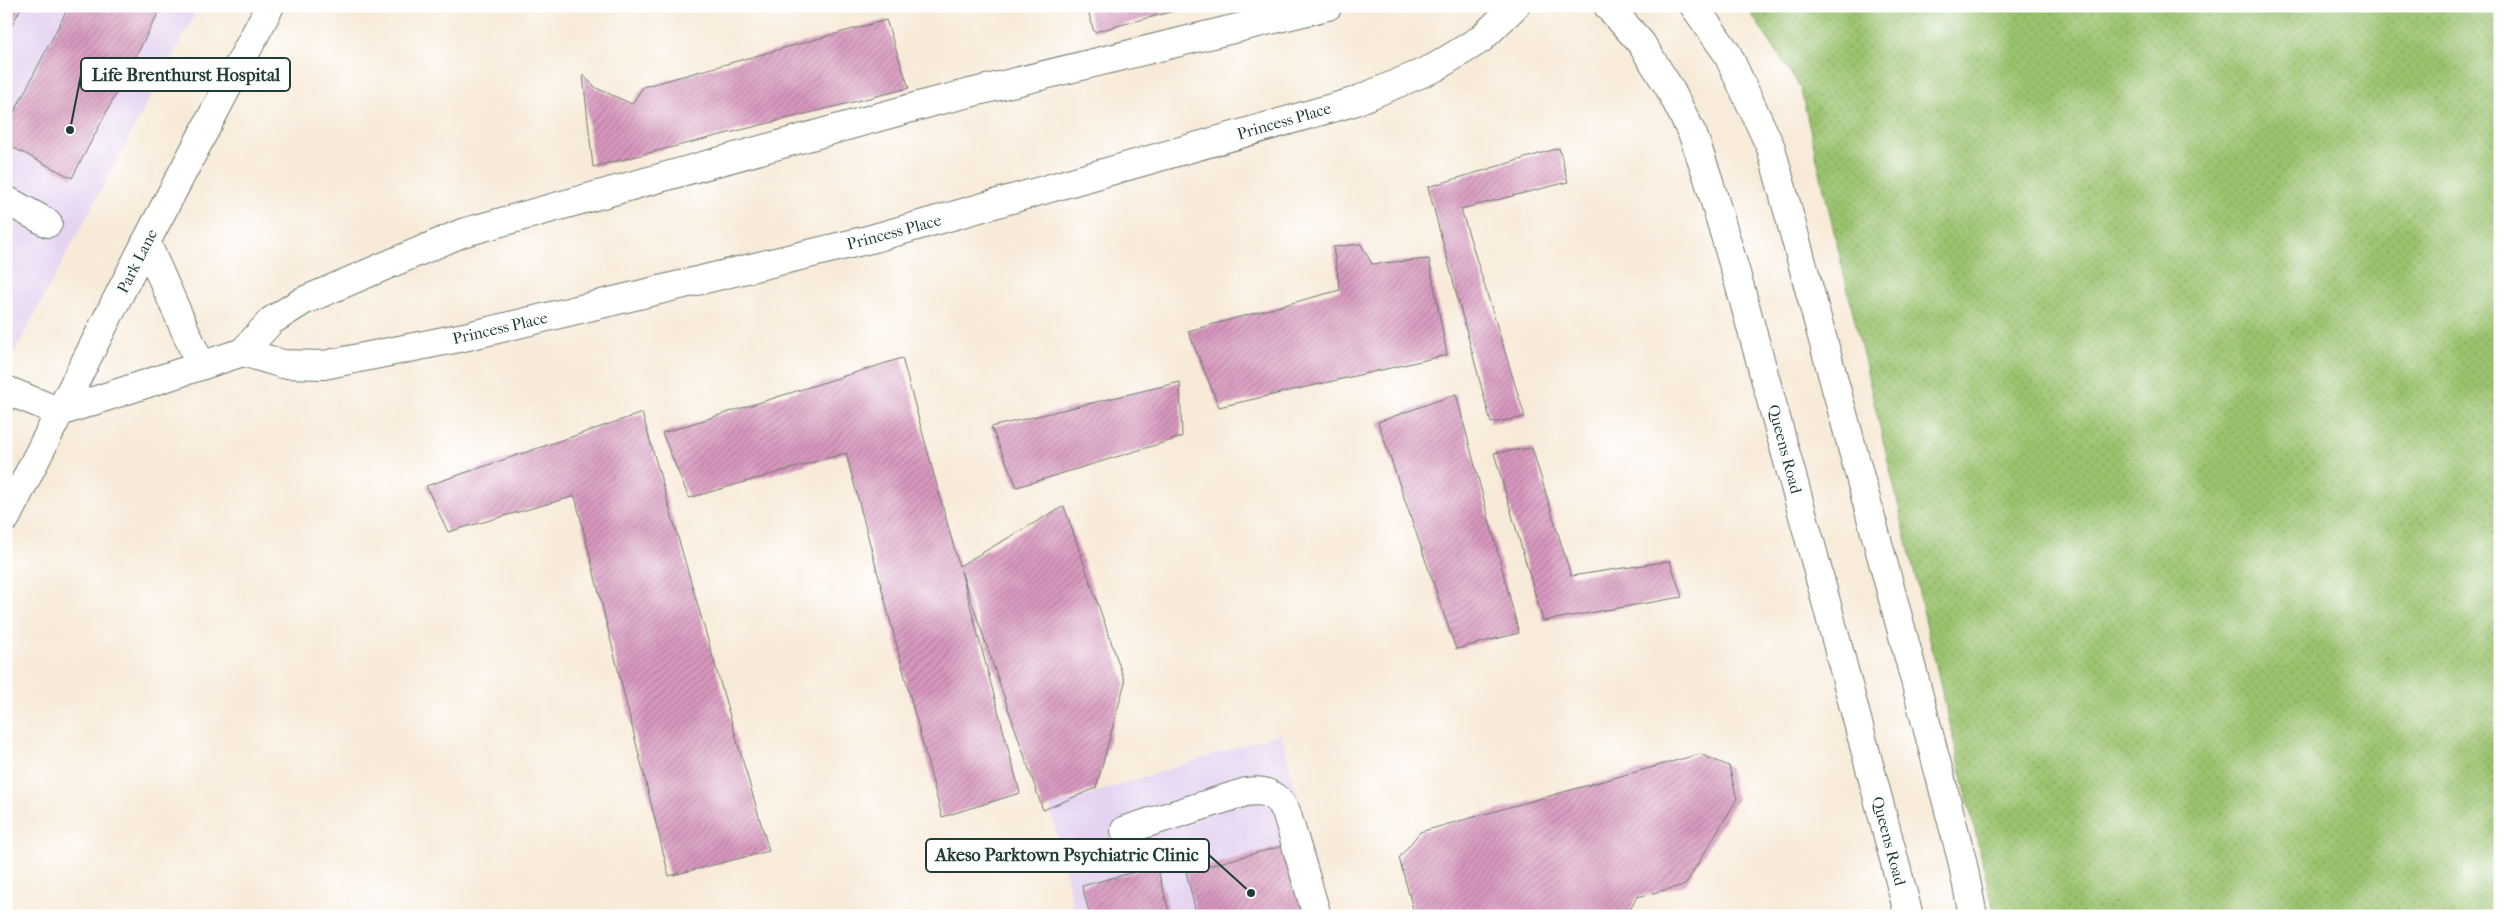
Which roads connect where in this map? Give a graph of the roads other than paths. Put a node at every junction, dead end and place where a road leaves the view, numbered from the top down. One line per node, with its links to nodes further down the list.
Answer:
1 (270, 6): 8 (street, Park Lane)
2 (1328, 6): 9 (street)
3 (1516, 6): 9 (street, Princess Place)
4 (1608, 6): 16 (street, Queens Road)
5 (1694, 6): 17 (street)
6 (6, 200): 7 (street)
7 (48, 223)
8 (146, 242): 10 (street); 12 (street, Park Lane)
9 (243, 352): 10 (street)
10 (201, 366): 12 (street)
11 (6, 390): 12 (street)
12 (60, 412): 13 (street, Park Lane)
13 (6, 518)
14 (1125, 830): 15 (street)
15 (1317, 916)
16 (1909, 916)
17 (1973, 916)

